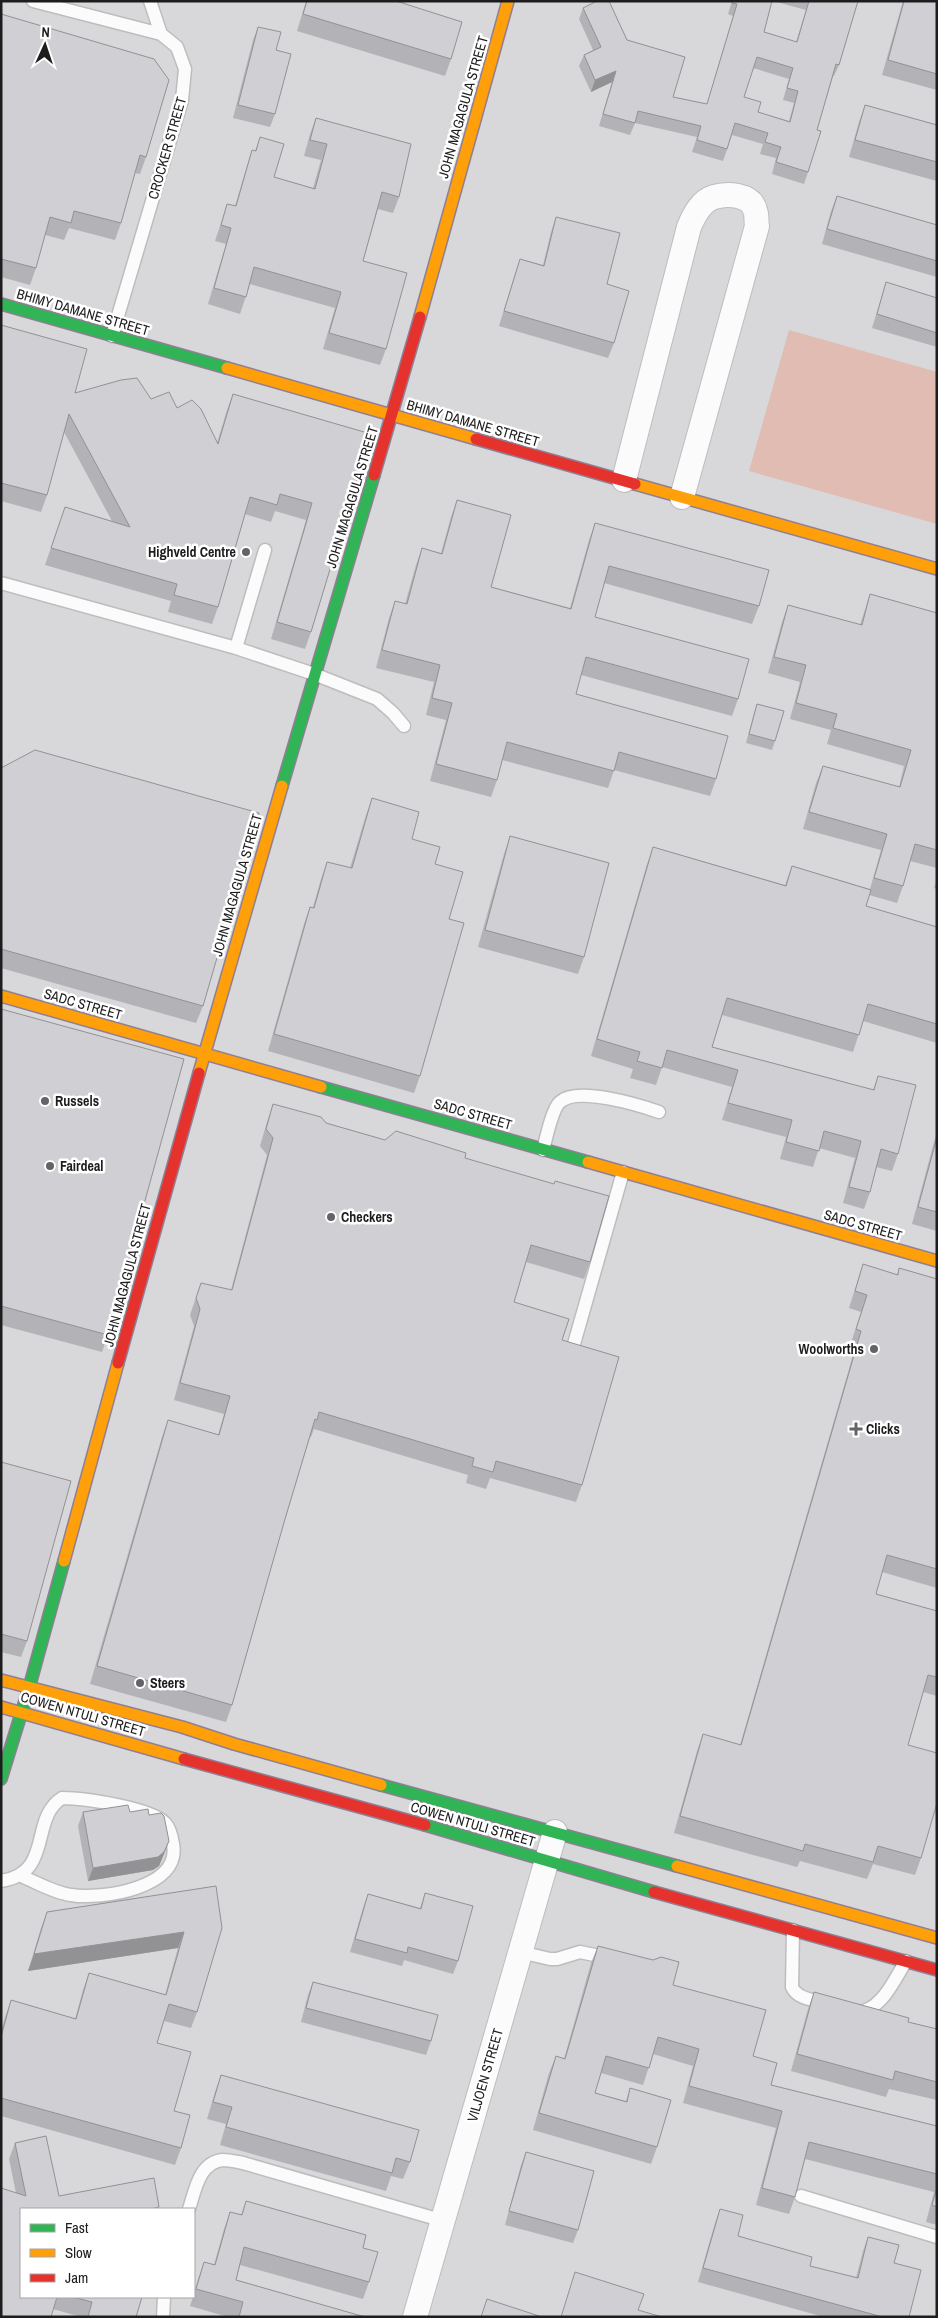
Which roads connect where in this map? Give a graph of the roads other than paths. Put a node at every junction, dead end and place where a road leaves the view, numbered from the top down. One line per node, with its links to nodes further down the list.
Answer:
1 (34, 1): 4 (lane, CROCKER STREET)
2 (150, 1): 4 (lane)
3 (508, 1): 7 (main road, JOHN MAGAGULA STREET)
4 (161, 34): 6 (lane, CROCKER STREET)
5 (1, 304): 6 (main road, BHIMY DAMANE STREET)
6 (112, 336): 7 (main road, BHIMY DAMANE STREET)
7 (392, 416): 8 (main road, BHIMY DAMANE STREET); 14 (main road, JOHN MAGAGULA STREET)
8 (624, 480): 9 (main road, BHIMY DAMANE STREET); 9 (street)
9 (682, 497): 11 (main road, BHIMY DAMANE STREET)
10 (265, 550): 13 (lane)
11 (937, 569)
12 (1, 583): 13 (lane)
13 (236, 648): 14 (lane)
14 (314, 674): 15 (lane); 17 (main road, JOHN MAGAGULA STREET)
15 (404, 726)
16 (1, 996): 17 (main road, SADC STREET)
17 (204, 1053): 19 (main road, SADC STREET); 24 (main road, JOHN MAGAGULA STREET)
18 (659, 1112): 19 (lane)
19 (543, 1150): 20 (main road, SADC STREET)
20 (623, 1172): 21 (main road, SADC STREET); 22 (lane)
21 (937, 1261)
22 (574, 1344)
23 (1, 1680): 24 (main road, COWEN NTULI STREET)
24 (29, 1688): 26 (main road, JOHN MAGAGULA STREET); 28 (main road, COWEN NTULI STREET)
25 (1, 1706): 26 (main road, COWEN NTULI STREET)
26 (22, 1712): 27 (main road, JOHN MAGAGULA STREET); 29 (main road, COWEN NTULI STREET)
27 (1, 1779)
28 (555, 1832): 29 (street, VILJOEN STREET); 33 (main road, COWEN NTULI STREET)
29 (546, 1861): 32 (main road, COWEN NTULI STREET); 34 (street, VILJOEN STREET)
30 (21, 1876): 30 (lane); 31 (lane)
31 (1, 1881)
32 (793, 1930): 35 (main road, COWEN NTULI STREET); 35 (lane)
33 (937, 1938)
34 (520, 1952): 36 (lane); 40 (street, VILJOEN STREET)
35 (906, 1961): 37 (main road, COWEN NTULI STREET)
36 (621, 1962)
37 (937, 1970)
38 (801, 2196): 41 (lane)
39 (189, 2208): 40 (lane)
40 (444, 2221): 44 (street, VILJOEN STREET)
41 (937, 2237)
42 (164, 2298): 43 (lane)
43 (163, 2317)
44 (415, 2317)

